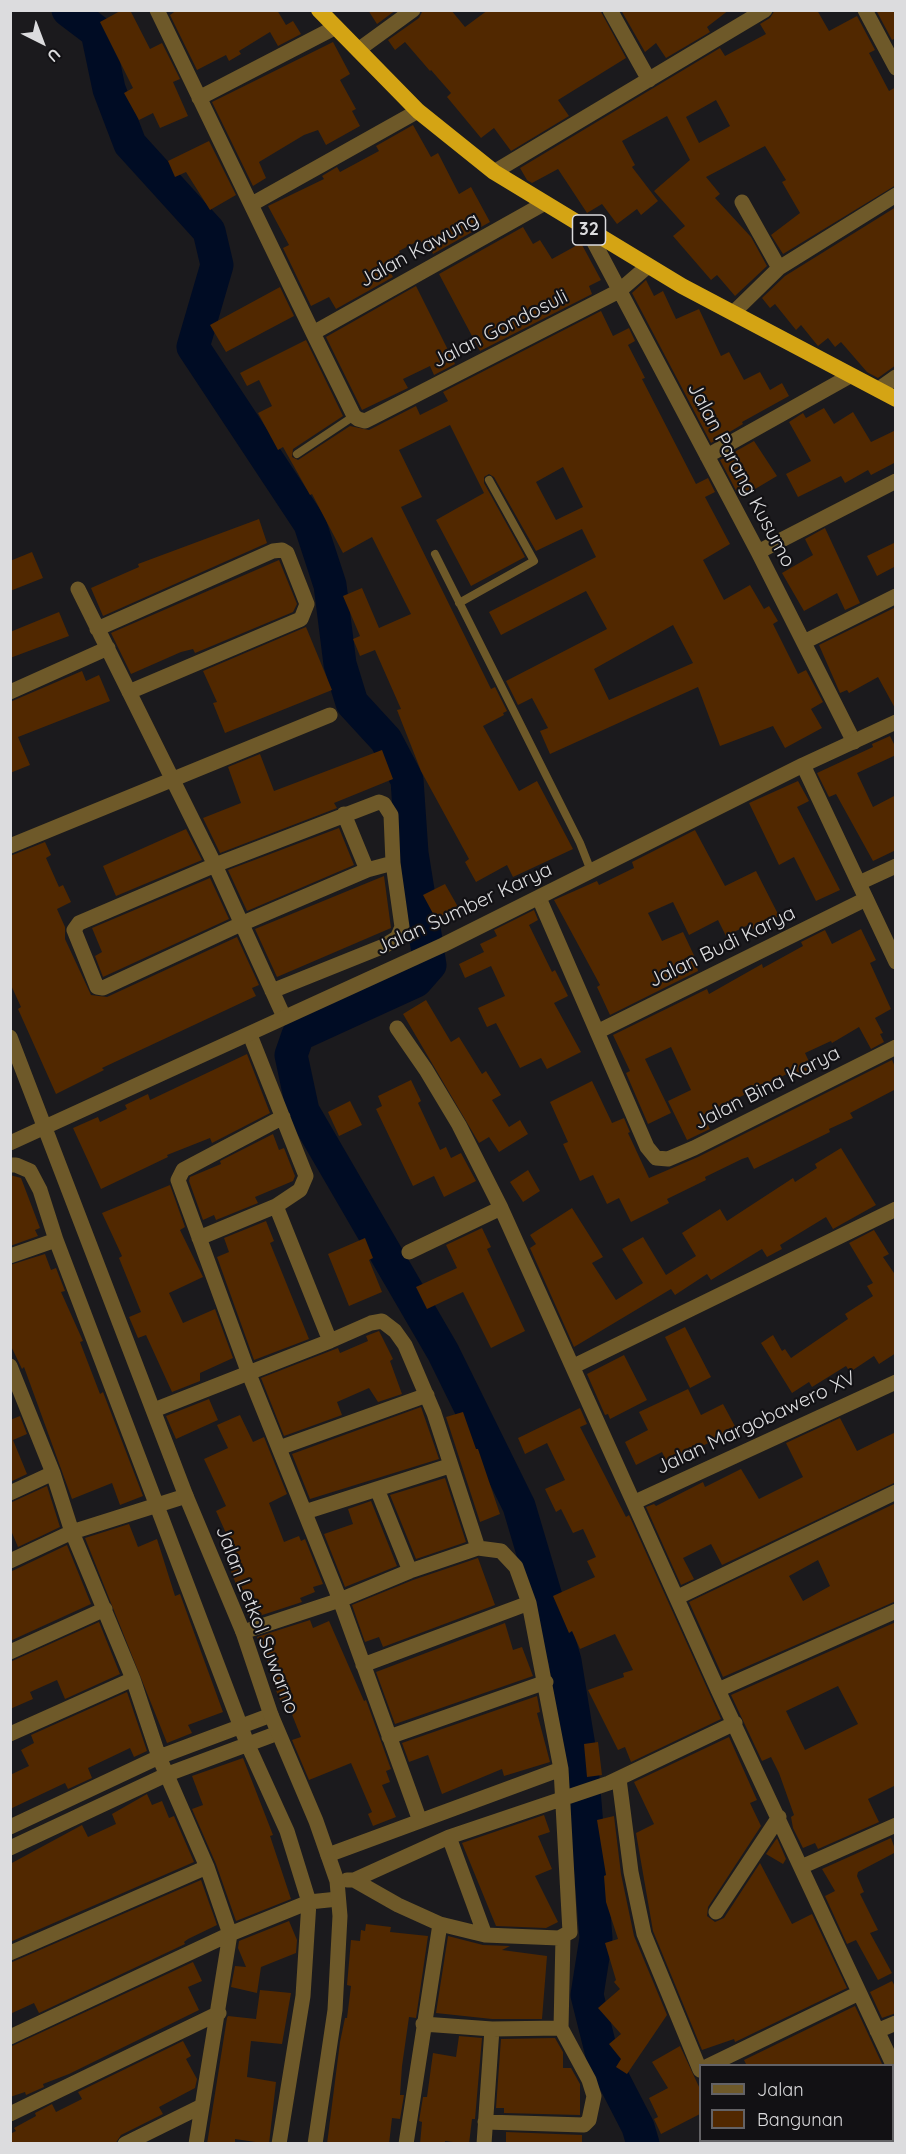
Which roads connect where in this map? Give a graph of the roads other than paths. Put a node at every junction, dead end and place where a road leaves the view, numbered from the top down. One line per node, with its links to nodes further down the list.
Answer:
1 (157, 10): 12 (street)
2 (319, 10): 7 (highway, 32)
3 (413, 10): 9 (street)
4 (610, 10): 11 (street)
5 (765, 10): 11 (street)
6 (865, 10): 8 (street)
7 (336, 27): 9 (highway, 32); 12 (street)
8 (890, 47): 10 (street)
9 (358, 50): 13 (highway, 32)
10 (896, 68)
11 (649, 80): 14 (street)
12 (199, 98): 18 (street)
13 (418, 111): 14 (highway, 32); 18 (street)
14 (494, 172): 17 (highway, 32)
15 (896, 195): 21 (street)
16 (742, 202): 21 (street)
17 (545, 203): 19 (highway, 32); 24 (street, Jalan Kawung)
18 (252, 204): 24 (street)
19 (587, 229): 20 (highway, 32); 22 (street, Jalan Parang Kusumo)
20 (648, 266): 22 (street, Jalan Gondosuli); 23 (highway, 32)
21 (779, 268): 23 (street)
22 (619, 291): 29 (street, Jalan Gondosuli); 31 (street, Jalan Parang Kusumo)
23 (734, 312): 25 (highway, 32)
24 (313, 333): 29 (street)
25 (850, 376): 27 (highway, 32); 31 (street)
26 (896, 377): 27 (street)
27 (879, 389): 28 (highway, 32)
28 (896, 399)
29 (360, 418): 30 (lane)
30 (297, 454)
31 (707, 456): 34 (street, Jalan Parang Kusumo)
32 (489, 480): 38 (lane)
33 (896, 481): 34 (street)
34 (758, 552): 40 (street, Jalan Parang Kusumo)
35 (435, 554): 38 (lane)
36 (78, 589): 39 (street)
37 (896, 596): 40 (street)
38 (459, 603): 55 (lane)
39 (97, 628): 41 (street); 43 (street)
40 (804, 642): 46 (street, Jalan Parang Kusumo)
41 (108, 648): 42 (street); 43 (street)
42 (10, 692)
43 (129, 692): 48 (street)
44 (330, 715): 48 (street)
45 (896, 722): 46 (street, Jalan Sumber Karya)
46 (854, 742): 47 (street, Jalan Sumber Karya)
47 (803, 765): 55 (street, Jalan Sumber Karya); 56 (street)
48 (172, 778): 50 (street); 52 (street)
49 (344, 814): 51 (street); 52 (street); 54 (street)
50 (10, 846)
51 (393, 863): 54 (street); 61 (street)
52 (215, 865): 59 (street); 59 (street)
53 (896, 866): 56 (street)
54 (367, 870): 59 (street)
55 (591, 871): 57 (street, Jalan Sumber Karya)
56 (859, 883): 58 (street)
57 (539, 898): 62 (street, Jalan Sumber Karya); 64 (street)
58 (866, 899): 60 (street); 64 (street, Jalan Budi Karya)
59 (241, 924): 61 (street)
60 (896, 962)
61 (272, 991): 62 (street)
62 (284, 1017): 65 (street, Jalan Sumber Karya)
63 (397, 1028): 73 (street)
64 (597, 1032): 67 (street, Jalan Bina Karya)
65 (250, 1035): 68 (street); 69 (street, Jalan Sumber Karya)
66 (10, 1037): 69 (street, Jalan Letkol Suwarno)
67 (896, 1047)
68 (283, 1118): 72 (street); 75 (street)
69 (46, 1127): 70 (street, Jalan Sumber Karya); 86 (street, Jalan Letkol Suwarno)
70 (10, 1143)
71 (10, 1165): 76 (street)
72 (276, 1206): 75 (street); 79 (street)
73 (501, 1208): 77 (street); 81 (street)
74 (896, 1209): 81 (street)
75 (199, 1238): 82 (street)
76 (56, 1240): 78 (street); 95 (street)
77 (409, 1252)
78 (10, 1256)
79 (330, 1341): 82 (street); 84 (street)
80 (10, 1366): 85 (street)
81 (574, 1366): 94 (street)
82 (249, 1374): 86 (street); 87 (street)
83 (896, 1382): 94 (street, Jalan Margobawero XV)
84 (427, 1395): 87 (street); 88 (street)
85 (17, 1406): 89 (street)
86 (154, 1410): 93 (street, Jalan Letkol Suwarno)
87 (279, 1448): 96 (street)
88 (449, 1466): 90 (street); 98 (street)
89 (53, 1473): 92 (street); 97 (street)
90 (377, 1489): 96 (street); 100 (street)
91 (896, 1492): 101 (street)
92 (10, 1493)
93 (186, 1496): 95 (street); 106 (street, Jalan Letkol Suwarno)
94 (635, 1502): 101 (street)
95 (158, 1505): 97 (street); 114 (street)
96 (304, 1512): 102 (street)
97 (72, 1532): 99 (street); 104 (street)
98 (478, 1548): 100 (street); 103 (street)
99 (10, 1561)
100 (410, 1571): 102 (street)
101 (678, 1597): 111 (street)
102 (340, 1600): 106 (street); 108 (street)
103 (529, 1603): 108 (street); 110 (street)
104 (105, 1609): 107 (street); 109 (street)
105 (896, 1611): 111 (street)
106 (243, 1632): 112 (street, Jalan Letkol Suwarno)
107 (10, 1652)
108 (363, 1665): 117 (street)
109 (133, 1679): 116 (street); 119 (street)
110 (546, 1682): 117 (street); 120 (street)
111 (718, 1690): 113 (street)
112 (271, 1715): 114 (street); 115 (street, Jalan Letkol Suwarno)
113 (735, 1723): 122 (street); 124 (street)
114 (240, 1725): 118 (street); 119 (street)
115 (278, 1733): 118 (street); 130 (street, Jalan Letkol Suwarno)
116 (10, 1734)
117 (388, 1737): 125 (street)
118 (247, 1743): 121 (street); 136 (street)
119 (159, 1757): 121 (street); 127 (street)
120 (561, 1769): 123 (street); 125 (street)
121 (168, 1774): 129 (street); 131 (street)
122 (614, 1781): 123 (street); 153 (street)
123 (569, 1796): 128 (street); 141 (street)
124 (778, 1817): 132 (street); 137 (street)
125 (420, 1821): 130 (street)
126 (896, 1826): 132 (street)
127 (10, 1827)
128 (449, 1837): 133 (street); 140 (street)
129 (10, 1848)
130 (328, 1855): 134 (street, Jalan Letkol Suwarno)
131 (207, 1867): 139 (street); 142 (street)
132 (801, 1867): 143 (street)
133 (354, 1880): 134 (street); 138 (street)
134 (336, 1881): 135 (street, Jalan Letkol Suwarno)
135 (338, 1899): 136 (street); 160 (street, Jalan Letkol Suwarno)
136 (309, 1902): 139 (street); 159 (street)
137 (716, 1912)
138 (440, 1924): 140 (street); 146 (street)
139 (230, 1934): 144 (street); 150 (street)
140 (485, 1935): 141 (street)
141 (563, 1937): 147 (street)
142 (10, 1953)
143 (859, 1993): 149 (street); 151 (street)
144 (219, 2013): 154 (street); 155 (street)
145 (896, 2023): 149 (street)
146 (423, 2024): 148 (street); 161 (street)
147 (561, 2028): 148 (street); 156 (street)
148 (492, 2029): 156 (street)
149 (877, 2031): 152 (street)
150 (10, 2037)
151 (712, 2064)
152 (893, 2064)
153 (699, 2067)
154 (202, 2106): 157 (street); 158 (street)
155 (10, 2114)
156 (485, 2122): 162 (street)
157 (125, 2144)
158 (196, 2144)
159 (279, 2144)
160 (315, 2144)
161 (406, 2144)
162 (484, 2144)

